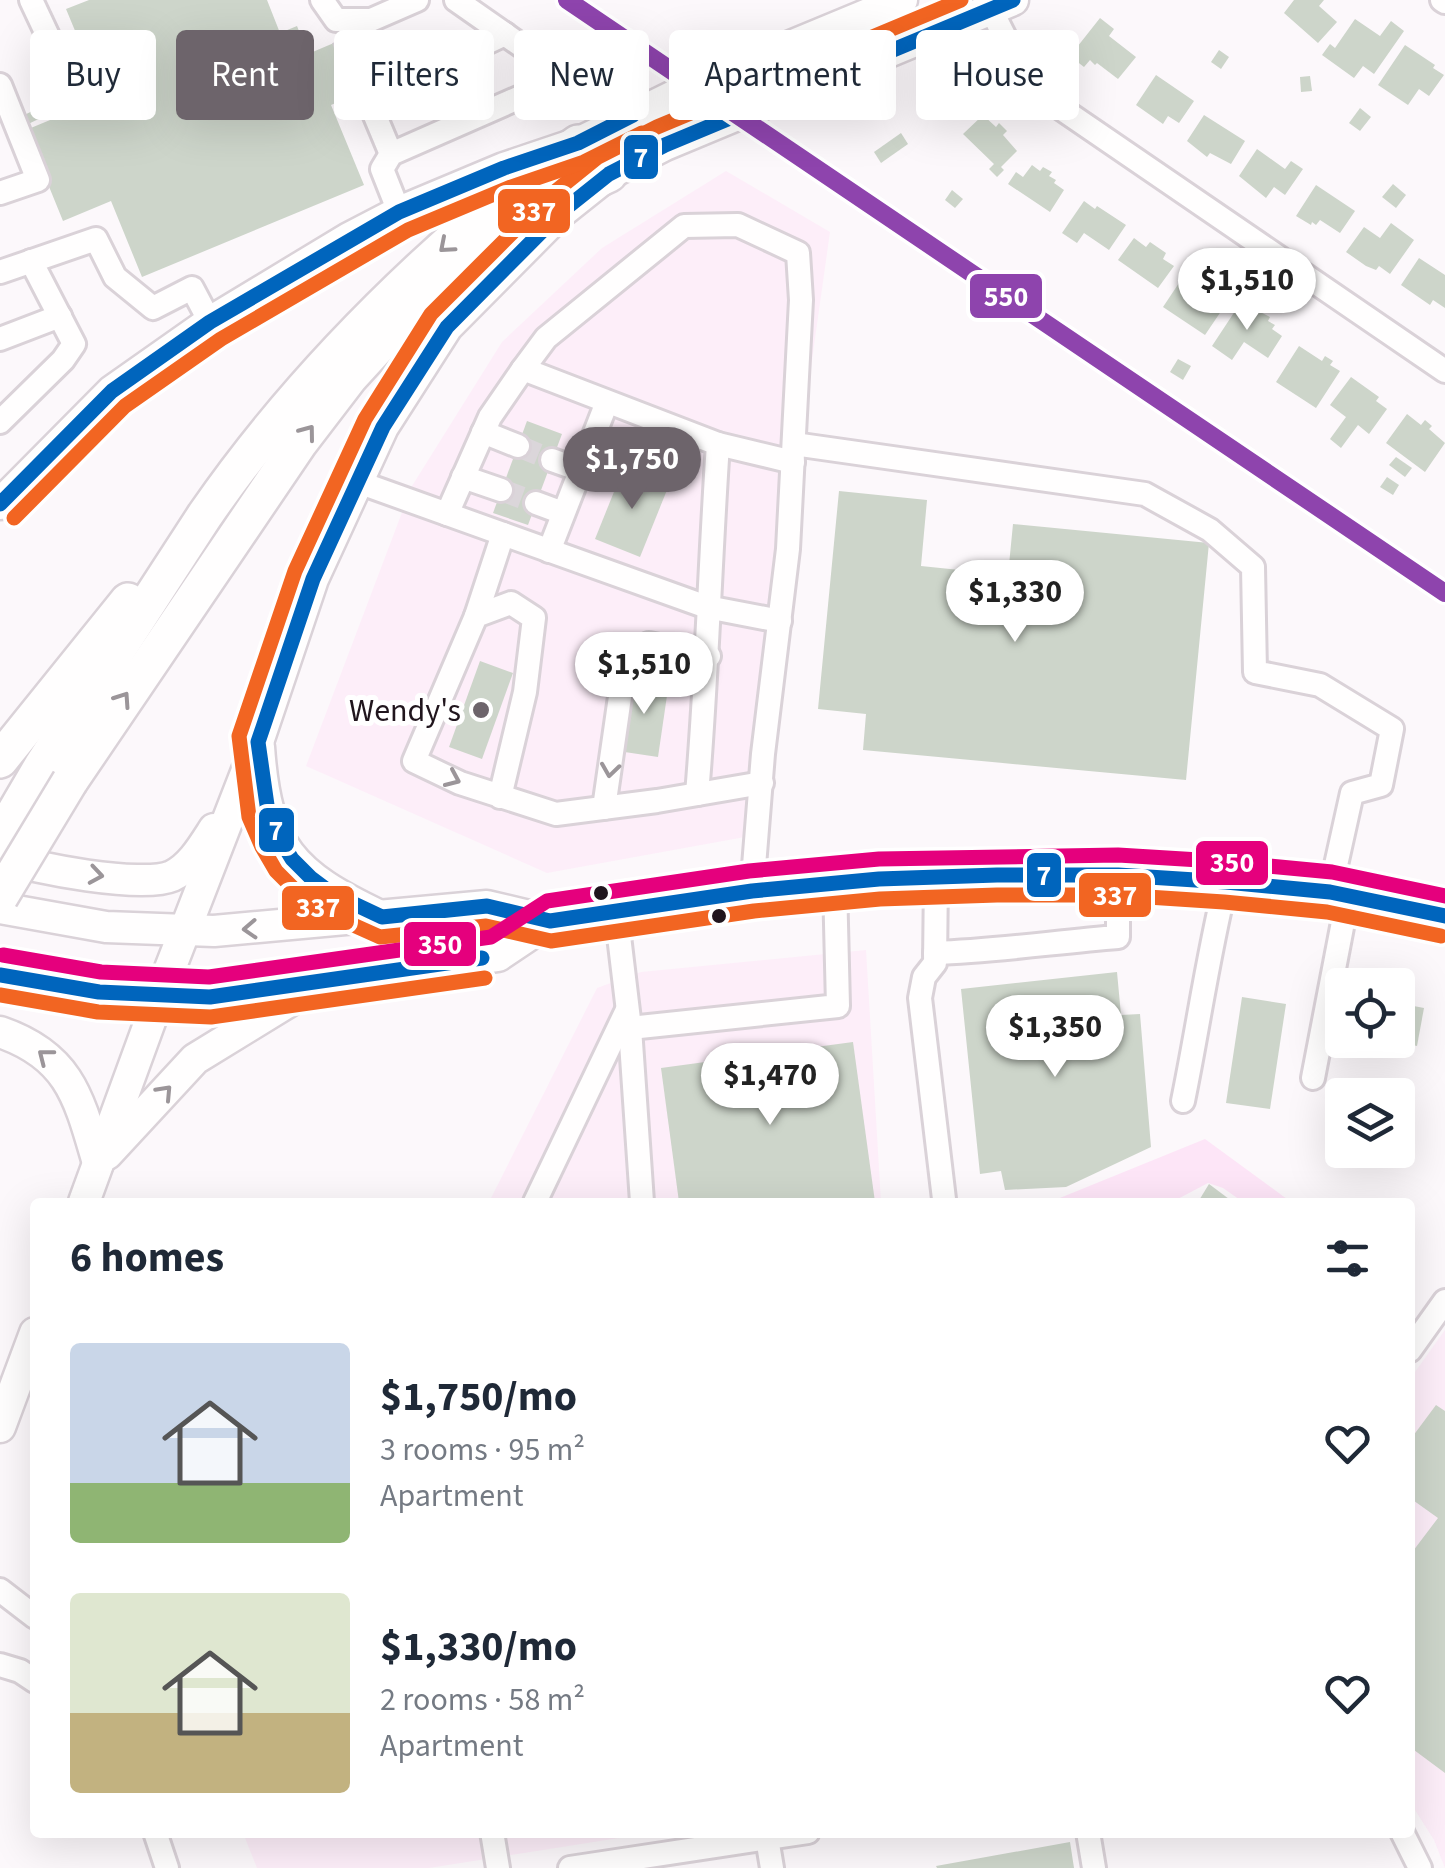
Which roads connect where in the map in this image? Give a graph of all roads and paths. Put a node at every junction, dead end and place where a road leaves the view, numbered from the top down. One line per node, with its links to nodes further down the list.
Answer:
1 (31, 0): 7 (street)
2 (322, 0): 3 (street)
3 (417, 0)
4 (456, 0): 8 (street)
5 (902, 0): 12 (main road)
6 (1002, 4): 15 (main road); 24 (street)
7 (45, 30)
8 (504, 34): 9 (street); 14 (street)
9 (514, 41)
10 (0, 85): 16 (street)
11 (514, 100): 14 (street)
12 (620, 122): 13 (main road)
13 (578, 143): 17 (main road); 39 (highway, one-way to 39)
14 (392, 154): 17 (street)
15 (609, 174): 34 (main road); 49 (highway, one-way to 15)
16 (0, 193)
17 (398, 212): 21 (main road)
18 (30, 261): 19 (street); 20 (street); 21 (street)
19 (0, 272)
20 (60, 316): 22 (street); 26 (street)
21 (210, 322): 37 (main road)
22 (0, 339)
23 (523, 370): 25 (street); 27 (street); 30 (street)
24 (1445, 371)
25 (607, 402): 28 (street); 32 (street)
26 (0, 422)
27 (483, 432): 29 (street); 33 (street)
28 (718, 444): 30 (street); 43 (street)
29 (518, 446)
30 (793, 453): 45 (street); 61 (street)
31 (552, 460): 32 (street)
32 (580, 470): 38 (street)
33 (463, 477): 35 (street); 40 (street)
34 (358, 482): 40 (street); 47 (main road)
35 (501, 490)
36 (536, 503): 38 (street)
37 (0, 504)
38 (563, 513): 42 (street)
39 (204, 514): 48 (highway); 49 (highway)
40 (446, 514): 41 (street)
41 (503, 534): 42 (street); 44 (street)
42 (549, 551): 43 (street)
43 (706, 607): 45 (street); 46 (street)
44 (476, 616): 52 (street); 52 (street, one-way to 52)
45 (780, 621): 50 (street)
46 (709, 656): 51 (street); 53 (street, one-way to 53)
47 (258, 742): 55 (main road, one-way to 47); 66 (main road); 68 (main road)
48 (4, 754)
49 (56, 773): 54 (highway); 62 (highway, bridge)
50 (762, 782): 51 (street); 60 (street)
51 (697, 794): 53 (street)
52 (500, 797): 53 (street)
53 (604, 808)
54 (0, 838)
55 (0, 857)
56 (1118, 876): 57 (main road); 58 (main road); 69 (street)
57 (936, 877): 59 (main road); 69 (street)
58 (1226, 882): 61 (main road); 76 (street)
59 (835, 883): 60 (main road); 73 (street)
60 (752, 891): 64 (main road)
61 (1339, 894): 65 (main road); 75 (street)
62 (0, 898)
63 (0, 908): 68 (main road)
64 (616, 911): 67 (main road); 73 (street)
65 (1445, 916)
66 (382, 918): 67 (main road); 68 (main road, one-way to 68)
67 (550, 921): 71 (main road)
68 (184, 932): 72 (main road)
69 (935, 953): 81 (street)
70 (0, 975): 72 (main road)
71 (318, 983): 72 (main road); 77 (main road, one-way to 71)
72 (158, 997): 77 (main road)
73 (628, 1018): 79 (street); 80 (street)
74 (0, 1032): 77 (main road, one-way to 74)
75 (1313, 1078)
76 (1183, 1101)
77 (98, 1163): 78 (main road)
78 (85, 1198)
79 (537, 1198)
80 (642, 1198)
81 (944, 1198)
82 (1445, 1301): 83 (street)
83 (1415, 1343)
84 (30, 1347): 85 (main road)
85 (0, 1427)
86 (0, 1590): 87 (street)
87 (30, 1614)
88 (0, 1665): 89 (street)
89 (30, 1678)
90 (157, 1838): 96 (street)
91 (493, 1838): 97 (street)
92 (767, 1838): 95 (street); 99 (street)
93 (1089, 1838): 100 (street)
94 (1405, 1838): 101 (street)
95 (710, 1839): 98 (street)
96 (168, 1868)
97 (498, 1868)
98 (570, 1868)
99 (772, 1868)
100 (1094, 1868)
101 (1420, 1868)

